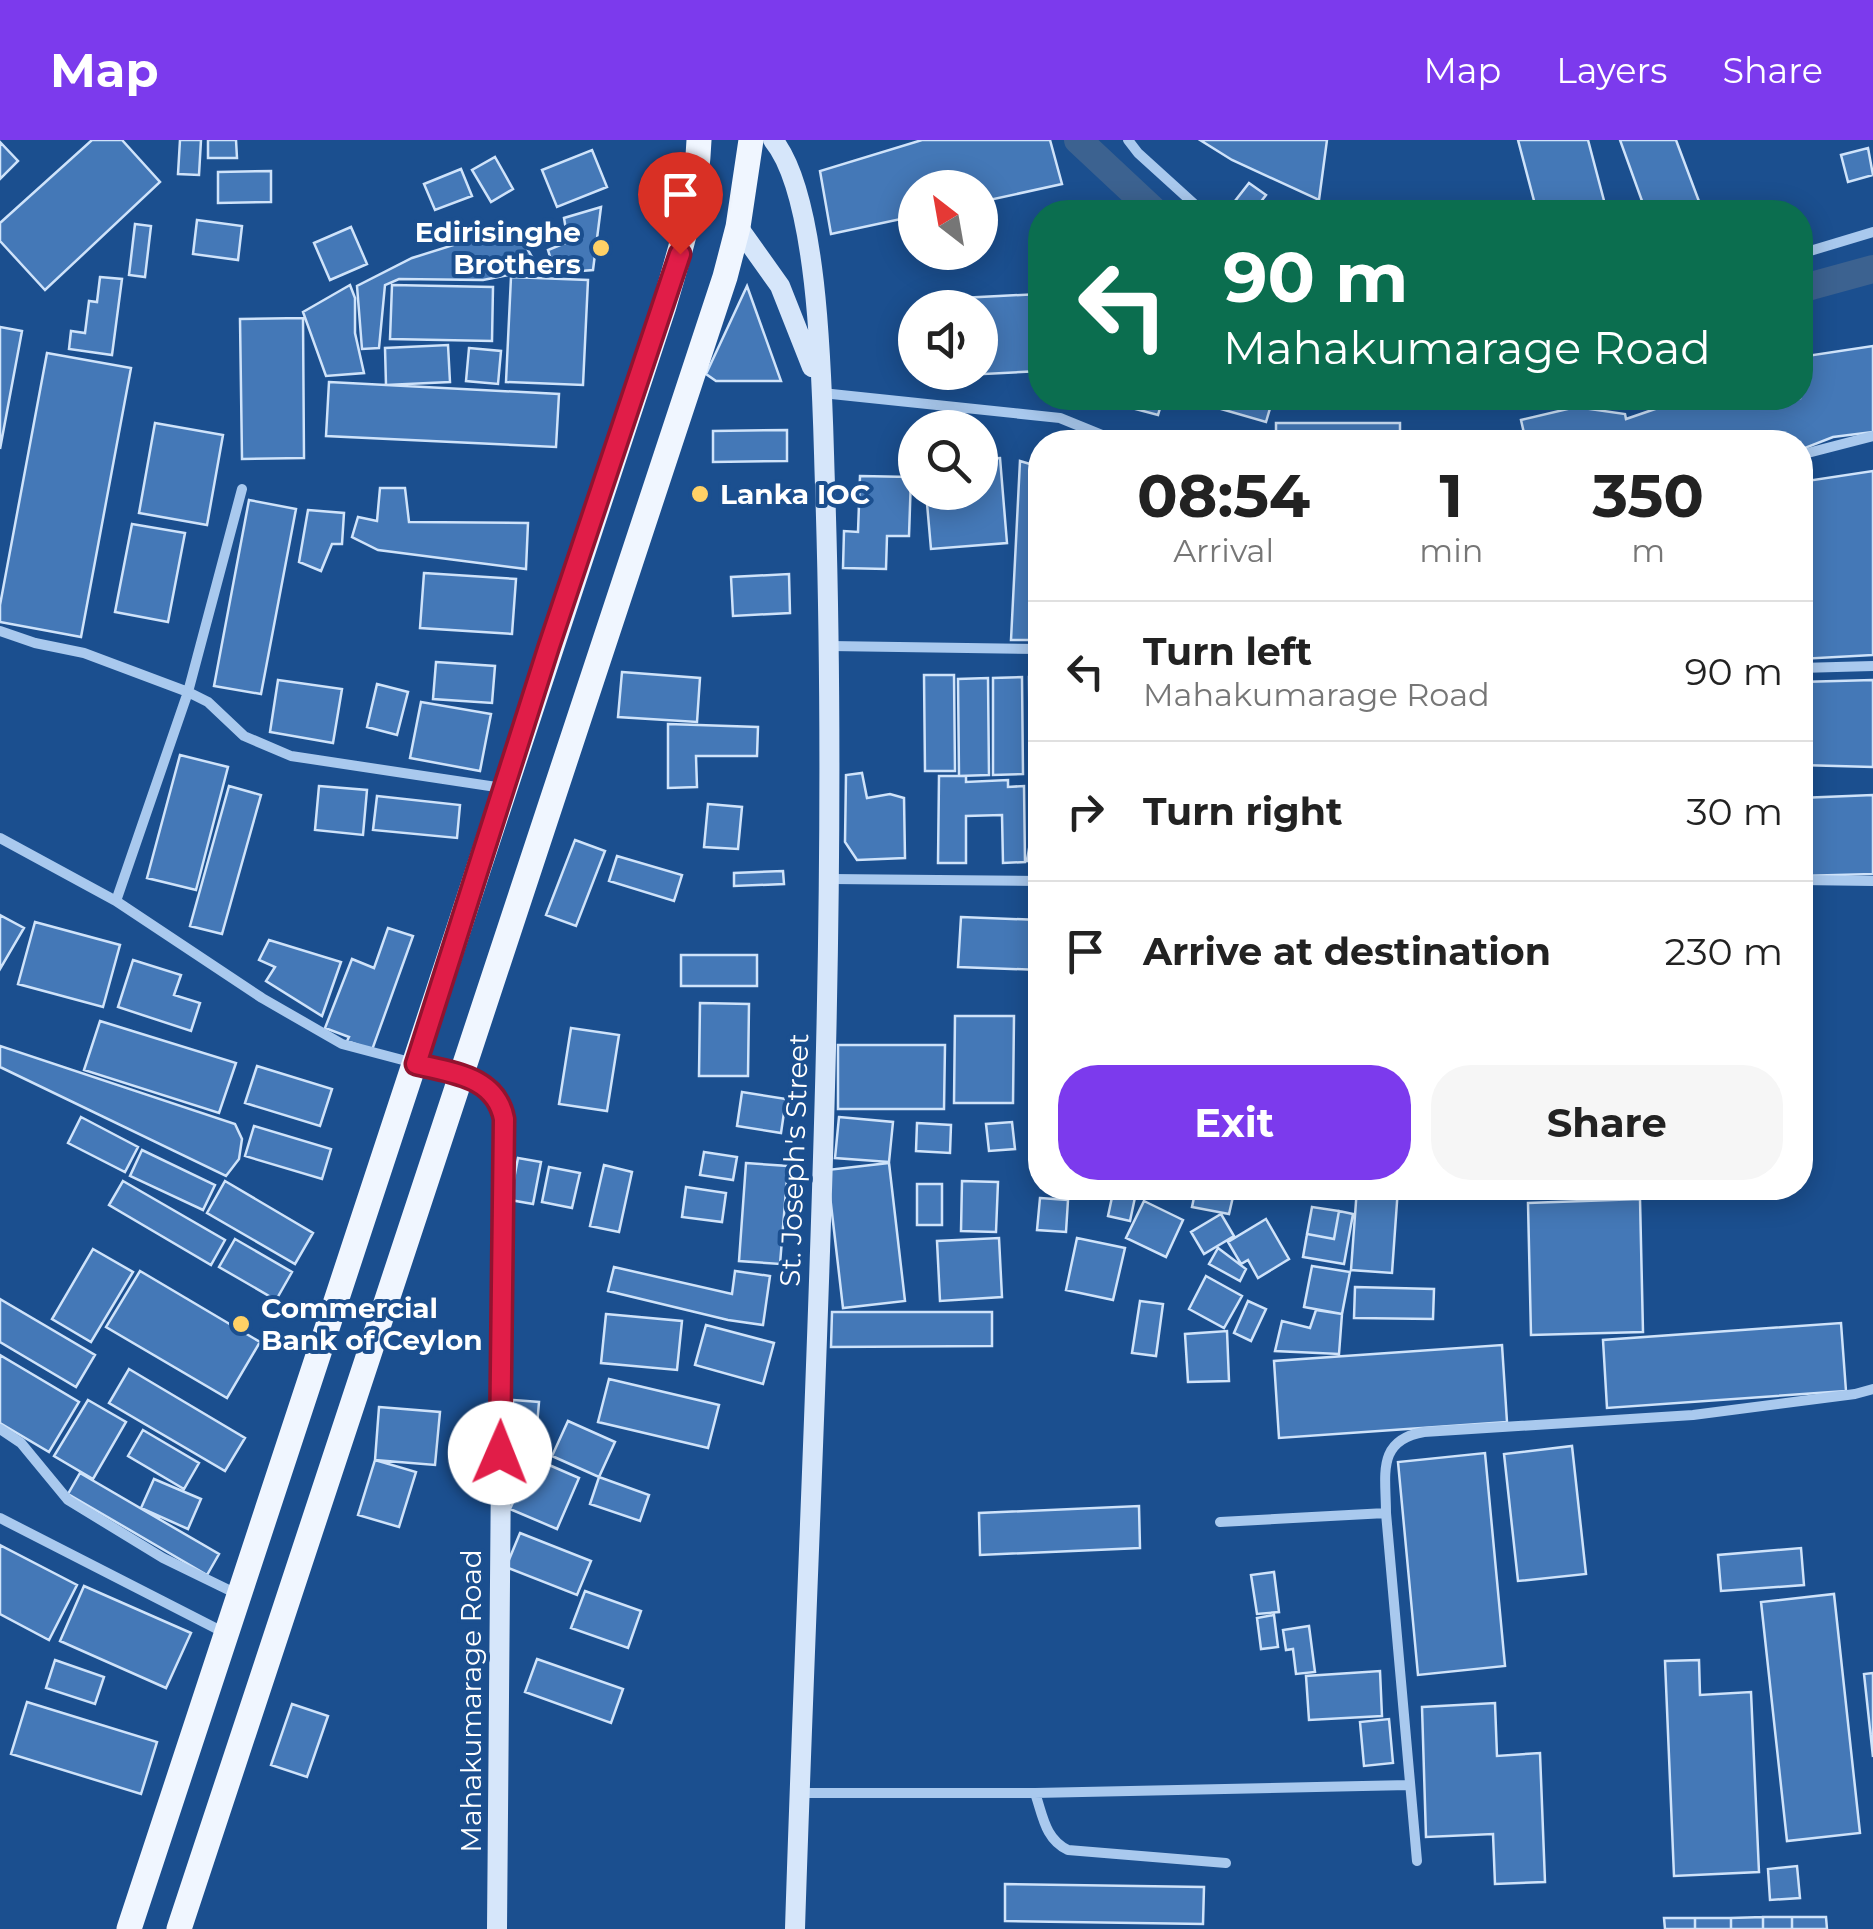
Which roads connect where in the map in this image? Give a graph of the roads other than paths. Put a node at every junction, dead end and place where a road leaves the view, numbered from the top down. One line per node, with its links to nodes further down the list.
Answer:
1 (699, 140): 20 (main road)
2 (750, 140): 6 (main road)
3 (774, 140): 9 (main road, St. Joseph's Street)
4 (1128, 140): 5 (street)
5 (1190, 200)
6 (738, 227): 9 (main road, St. Joseph's Street); 28 (main road)
7 (1873, 232): 8 (street)
8 (1813, 250)
9 (821, 392): 10 (street); 15 (main road, St. Joseph's Street)
10 (1090, 430)
11 (1873, 436): 12 (street)
12 (1813, 452)
13 (242, 489): 19 (street)
14 (0, 631): 19 (street)
15 (830, 646): 16 (street); 22 (main road, St. Joseph's Street)
16 (1028, 649)
17 (1873, 666): 18 (street)
18 (1813, 668)
19 (188, 692): 20 (street); 26 (street)
20 (504, 788): 27 (main road)
21 (0, 838): 26 (street)
22 (831, 879): 24 (street); 37 (main road, St. Joseph's Street)
23 (1813, 880): 25 (street)
24 (1028, 881)
25 (1873, 881)
26 (116, 901): 27 (street)
27 (416, 1064): 28 (main road); 34 (main road)
28 (461, 1075): 42 (main road); 43 (main road, Mahakumarage Road)
29 (1873, 1388): 31 (street)
30 (0, 1430): 34 (street)
31 (1386, 1513): 33 (street); 36 (street)
32 (0, 1518): 35 (street)
33 (1220, 1522)
34 (238, 1595): 35 (main road)
35 (225, 1633): 41 (main road)
36 (1410, 1785): 38 (street); 39 (street)
37 (799, 1793): 38 (street); 44 (main road, St. Joseph's Street)
38 (1035, 1793): 40 (street)
39 (1417, 1861)
40 (1226, 1863)
41 (129, 1929)
42 (179, 1929)
43 (496, 1929)
44 (794, 1929)

